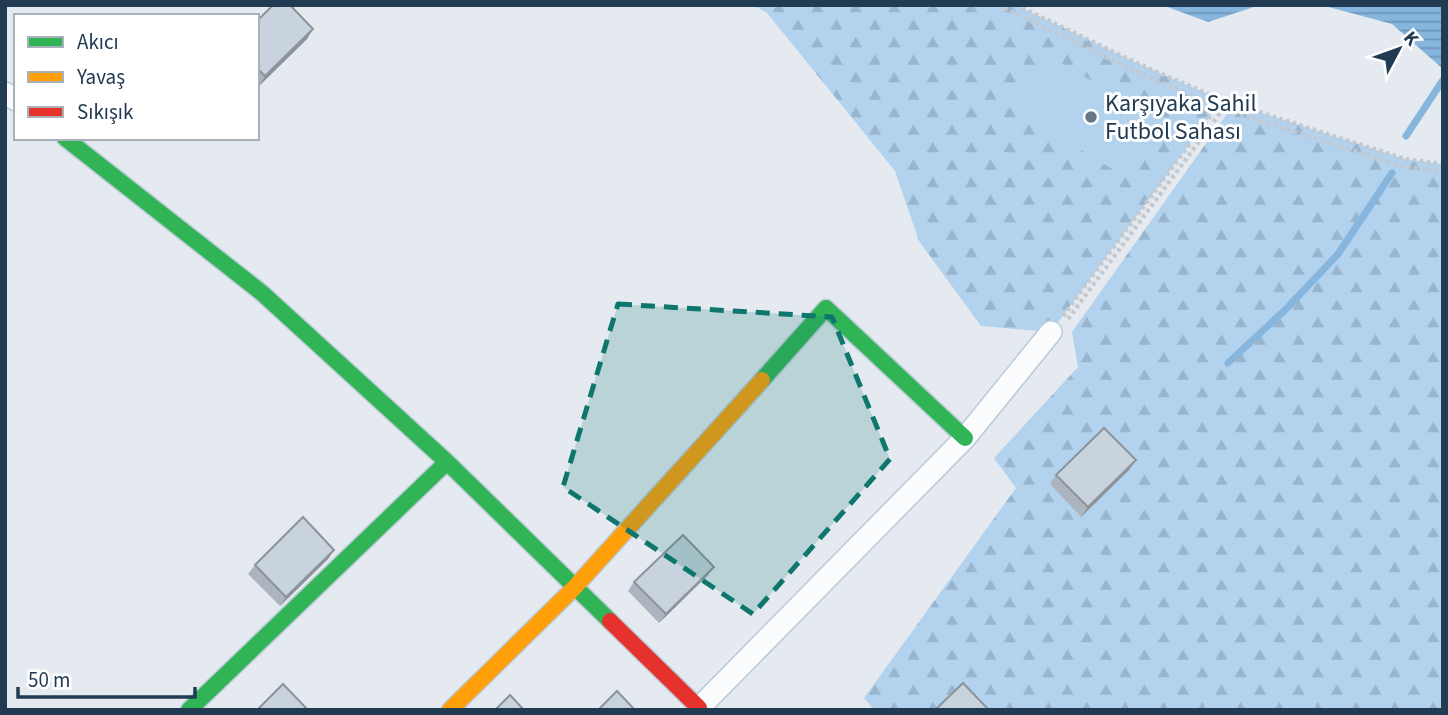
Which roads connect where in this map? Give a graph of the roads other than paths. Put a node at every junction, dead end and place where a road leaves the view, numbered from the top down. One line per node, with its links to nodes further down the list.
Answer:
1 (68, 140): 4 (street)
2 (1051, 332): 3 (street)
3 (965, 438): 5 (street); 6 (street)
4 (447, 462): 5 (street); 7 (street)
5 (574, 588): 6 (street); 8 (street)
6 (698, 709)
7 (189, 710)
8 (450, 710)

